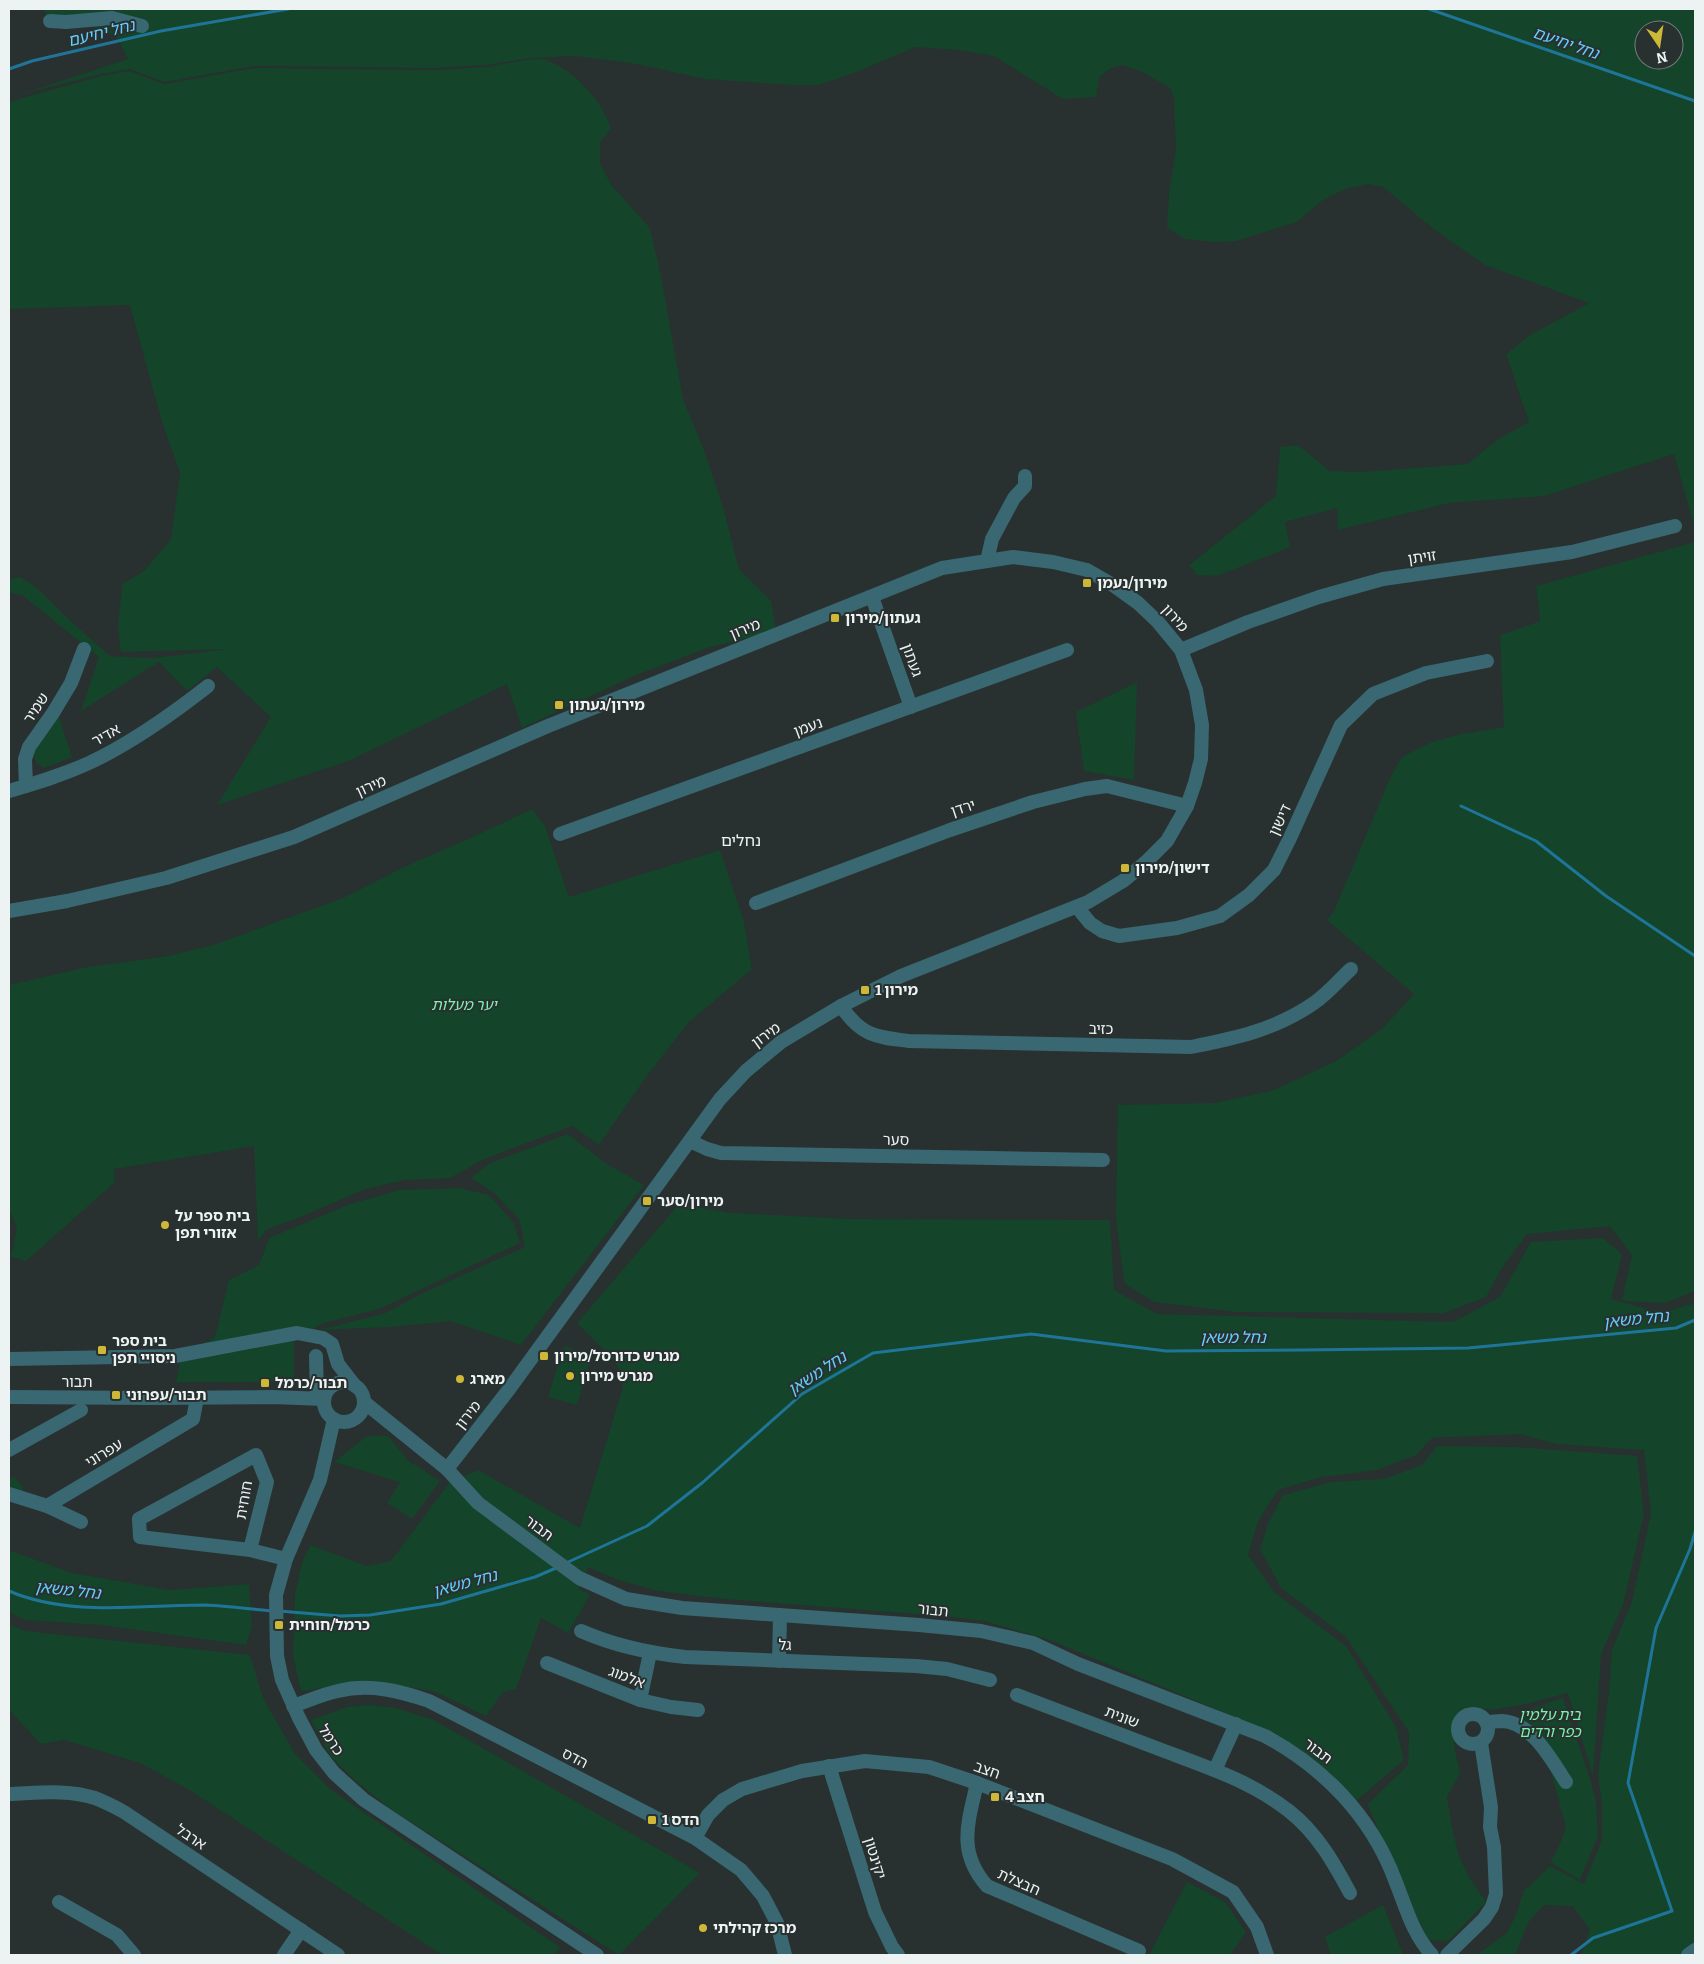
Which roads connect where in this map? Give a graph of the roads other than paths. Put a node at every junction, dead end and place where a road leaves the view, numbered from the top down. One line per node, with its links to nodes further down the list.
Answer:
1 (50, 21): 2 (street)
2 (142, 26)
3 (1025, 476): 5 (street)
4 (1676, 526): 9 (street, זויתן)
5 (987, 561): 6 (street, מירון); 9 (street, מירון)
6 (872, 597): 12 (street, געתון); 19 (street, מירון)
7 (84, 649): 13 (street, שמיר)
8 (1067, 650): 12 (street, נעמן)
9 (1181, 650): 15 (street, מירון)
10 (1487, 661): 18 (street, דישון)
11 (208, 686): 13 (street, אדיר)
12 (911, 707): 16 (street, נעמן)
13 (26, 786): 14 (street, אדיר)
14 (9, 791)
15 (1187, 806): 17 (street, ירדן); 18 (street, מירון)
16 (560, 834)
17 (756, 902)
18 (1077, 907): 21 (street, מירון)
19 (9, 911)
20 (1351, 969): 21 (street, כזיב)
21 (842, 1006): 22 (street, מירון)
22 (690, 1141): 23 (street, סער); 35 (street, מירון)
23 (1103, 1160)
24 (316, 1356): 28 (street)
25 (9, 1358): 26 (street)
26 (338, 1364): 27 (street); 28 (street)
27 (355, 1386): 28 (street); 31 (street)
28 (324, 1395): 30 (street, תבור); 33 (street)
29 (9, 1397): 30 (street, תבור)
30 (197, 1398): 37 (street, עפרוני)
31 (364, 1402): 33 (street); 35 (street, תבור)
32 (81, 1410): 34 (street)
33 (334, 1419): 40 (street, כרמל)
34 (9, 1450)
35 (447, 1469): 41 (street, תבור)
36 (9, 1494): 37 (street)
37 (47, 1506): 38 (street)
38 (81, 1522)
39 (250, 1550): 39 (street, חוחית); 40 (street)
40 (286, 1559): 49 (street, כרמל)
41 (780, 1615): 44 (street); 52 (street, תבור)
42 (581, 1631): 43 (street, גל)
43 (650, 1653): 44 (street, גל); 48 (street)
44 (779, 1661): 46 (street, גל)
45 (547, 1663): 48 (street, אלמוג)
46 (990, 1680)
47 (1017, 1695): 55 (street, שונית)
48 (640, 1700): 50 (street, אלמוג)
49 (293, 1706): 59 (street, הדס); 68 (street, כרמל)
50 (698, 1710)
51 (1486, 1722): 53 (street); 53 (street); 56 (street)
52 (1236, 1724): 55 (street); 72 (street, תבור)
53 (1481, 1743): 73 (street)
54 (829, 1766): 57 (street, חצב); 59 (street, חצב); 70 (street, יקינטון)
55 (1215, 1770): 60 (street, שונית)
56 (1566, 1782)
57 (977, 1783): 64 (street, חבצלת); 71 (street, חצב)
58 (9, 1794): 62 (street, ארבל)
59 (695, 1838): 69 (street, הדס)
60 (1350, 1893)
61 (59, 1902): 65 (street)
62 (301, 1930): 66 (street); 67 (street, ארבל)
63 (1695, 1950): 74 (street)
64 (1139, 1951)
65 (134, 1955)
66 (284, 1955)
67 (338, 1955)
68 (597, 1955)
69 (785, 1955)
70 (898, 1955)
71 (1267, 1955)
72 (1432, 1955)
73 (1447, 1955)
74 (1688, 1955)

